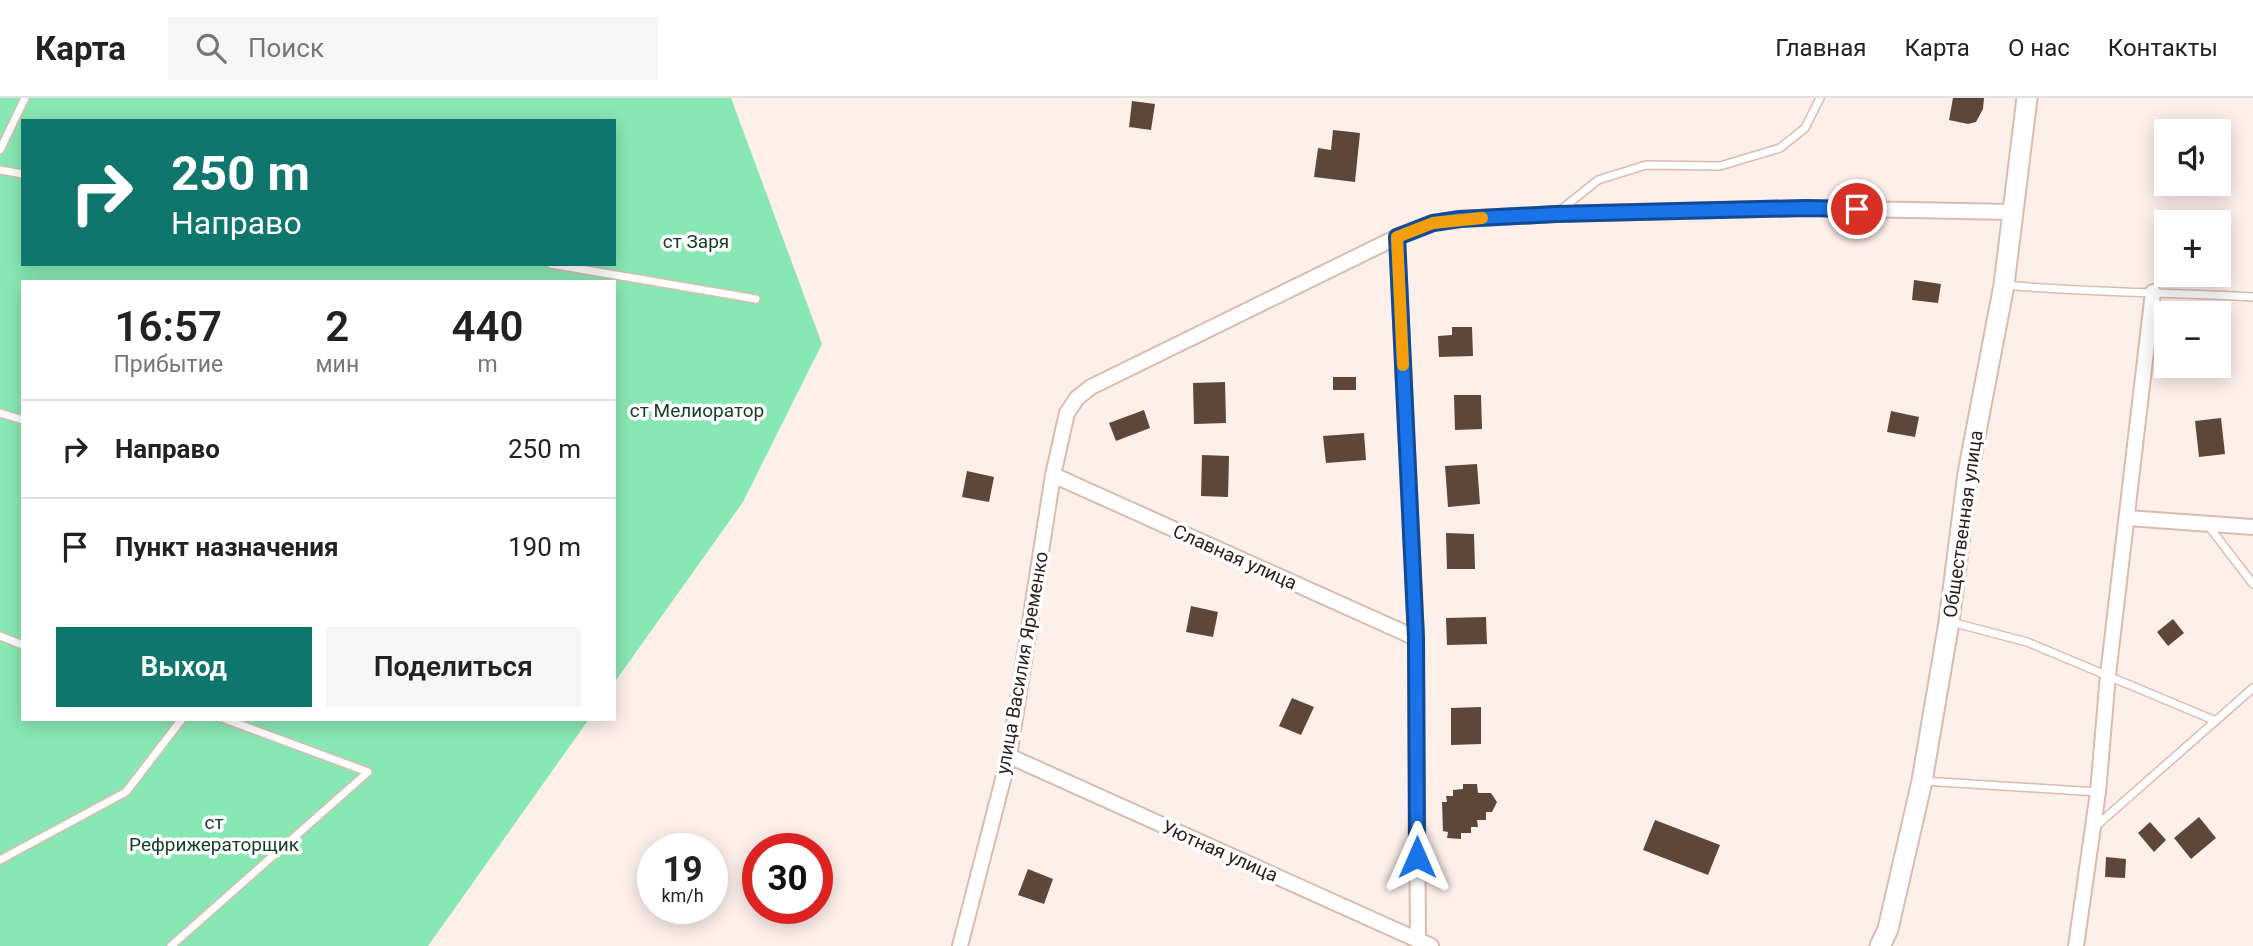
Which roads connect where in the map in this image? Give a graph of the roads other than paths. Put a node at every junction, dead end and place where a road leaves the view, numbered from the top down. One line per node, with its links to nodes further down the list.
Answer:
1 (25, 98): 4 (lane)
2 (1820, 98): 8 (lane)
3 (2027, 98): 7 (main road, Общественная улица)
4 (0, 150)
5 (0, 170): 6 (lane)
6 (21, 174)
7 (2012, 212): 8 (street); 11 (main road, Общественная улица)
8 (1556, 214): 9 (street)
9 (1397, 237): 17 (street, улица Василия Яременко); 24 (street)
10 (563, 266): 14 (lane)
11 (2004, 285): 12 (lane); 22 (main road, Общественная улица)
12 (2153, 292): 13 (lane); 18 (street)
13 (2253, 297)
14 (756, 299)
15 (0, 413): 16 (lane)
16 (21, 419)
17 (1054, 475): 24 (street, Славная улица); 31 (street, улица Василия Яременко)
18 (2127, 519): 19 (street); 26 (street)
19 (2207, 524): 20 (street); 21 (lane)
20 (2253, 527)
21 (2253, 584)
22 (1949, 622): 26 (lane); 32 (main road, Общественная улица)
23 (0, 636): 25 (lane)
24 (1416, 638): 36 (street)
25 (21, 644)
26 (2108, 675): 30 (lane); 33 (street)
27 (2253, 688): 30 (lane)
28 (180, 721): 35 (lane)
29 (230, 721): 37 (lane)
30 (2216, 721): 34 (lane)
31 (1009, 756): 36 (street, Уютная улица); 38 (street, улица Василия Яременко)
32 (1922, 781): 33 (lane); 39 (main road, Общественная улица)
33 (2098, 792): 34 (street)
34 (2092, 829): 40 (street)
35 (0, 860)
36 (1425, 943)
37 (171, 946)
38 (960, 946)
39 (1880, 946)
40 (2076, 946)

